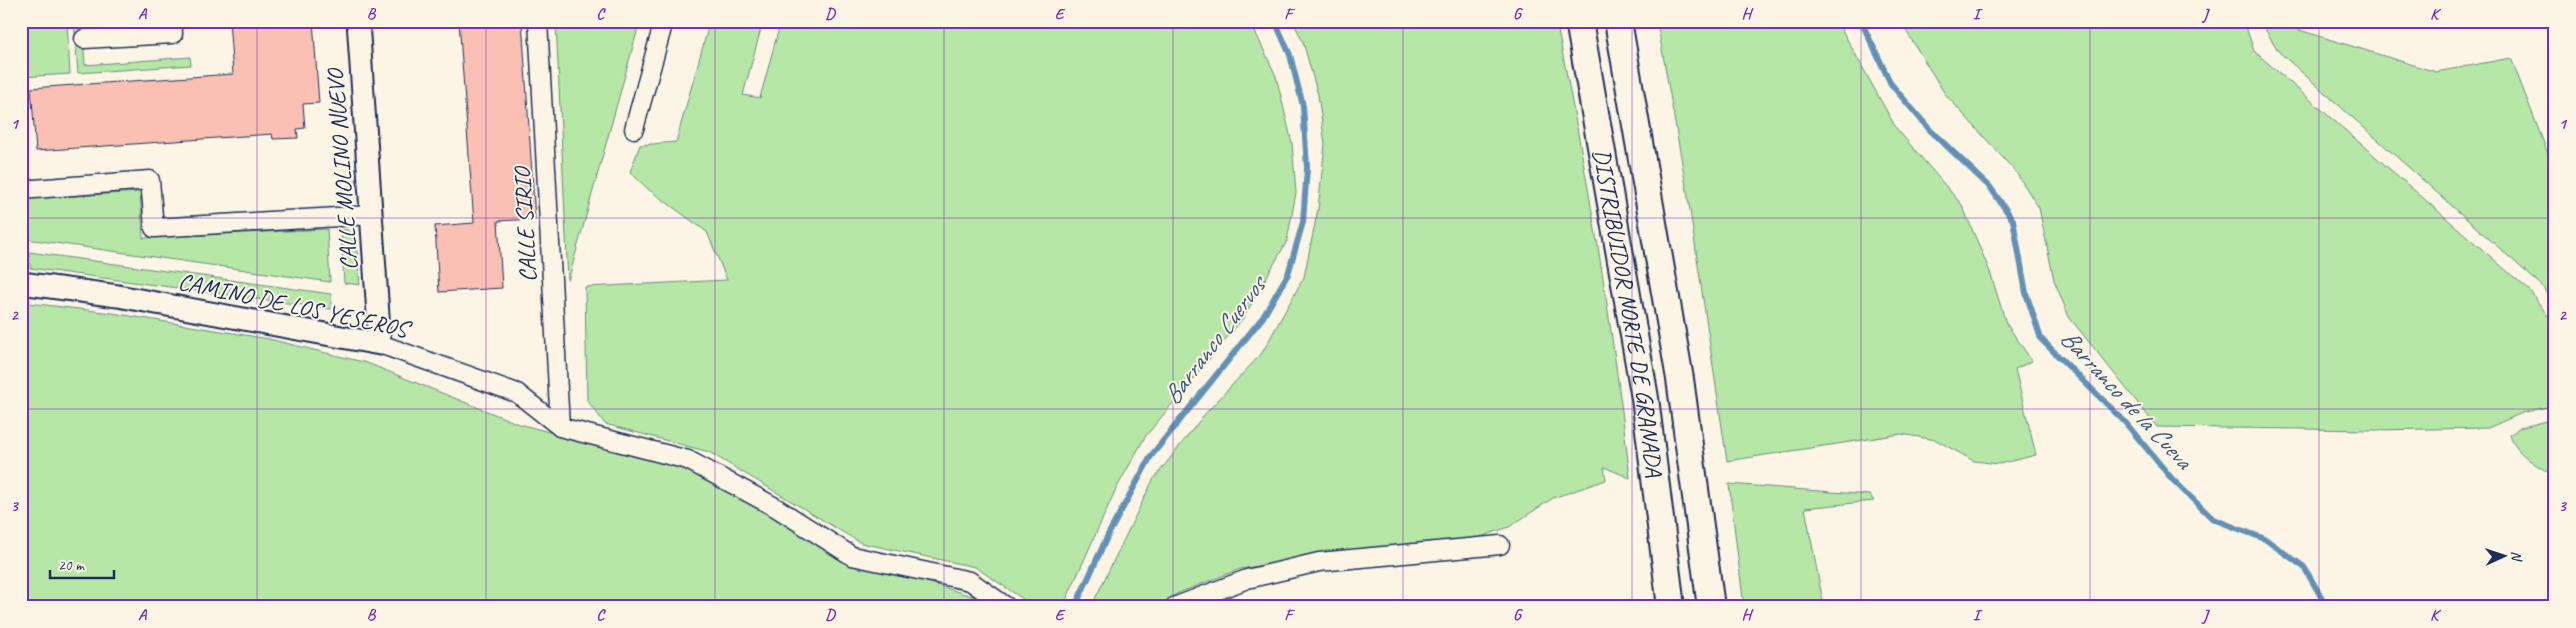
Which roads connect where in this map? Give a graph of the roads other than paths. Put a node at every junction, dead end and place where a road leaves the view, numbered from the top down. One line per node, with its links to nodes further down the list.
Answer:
1 (172, 21): 7 (street)
2 (358, 21): 10 (street, CALLE MOLINO NUEVO)
3 (538, 21): 13 (street, CALLE SIRIO)
4 (664, 21): 8 (street)
5 (1579, 21): 17 (main road, DISTRIBUIDOR NORTE DE GRANADA)
6 (1618, 21): 18 (main road, DISTRIBUIDOR NORTE DE GRANADA)
7 (84, 39)
8 (634, 129)
9 (21, 190): 10 (street)
10 (371, 215): 12 (street, CALLE MOLINO NUEVO)
11 (21, 283): 12 (street, CAMINO DE LOS YESEROS)
12 (380, 344): 13 (street, CAMINO DE LOS YESEROS)
13 (560, 427): 15 (street, CAMINO DE LOS YESEROS)
14 (1500, 545): 16 (street)
15 (1007, 607)
16 (1174, 607)
17 (1671, 607)
18 (1711, 607)

